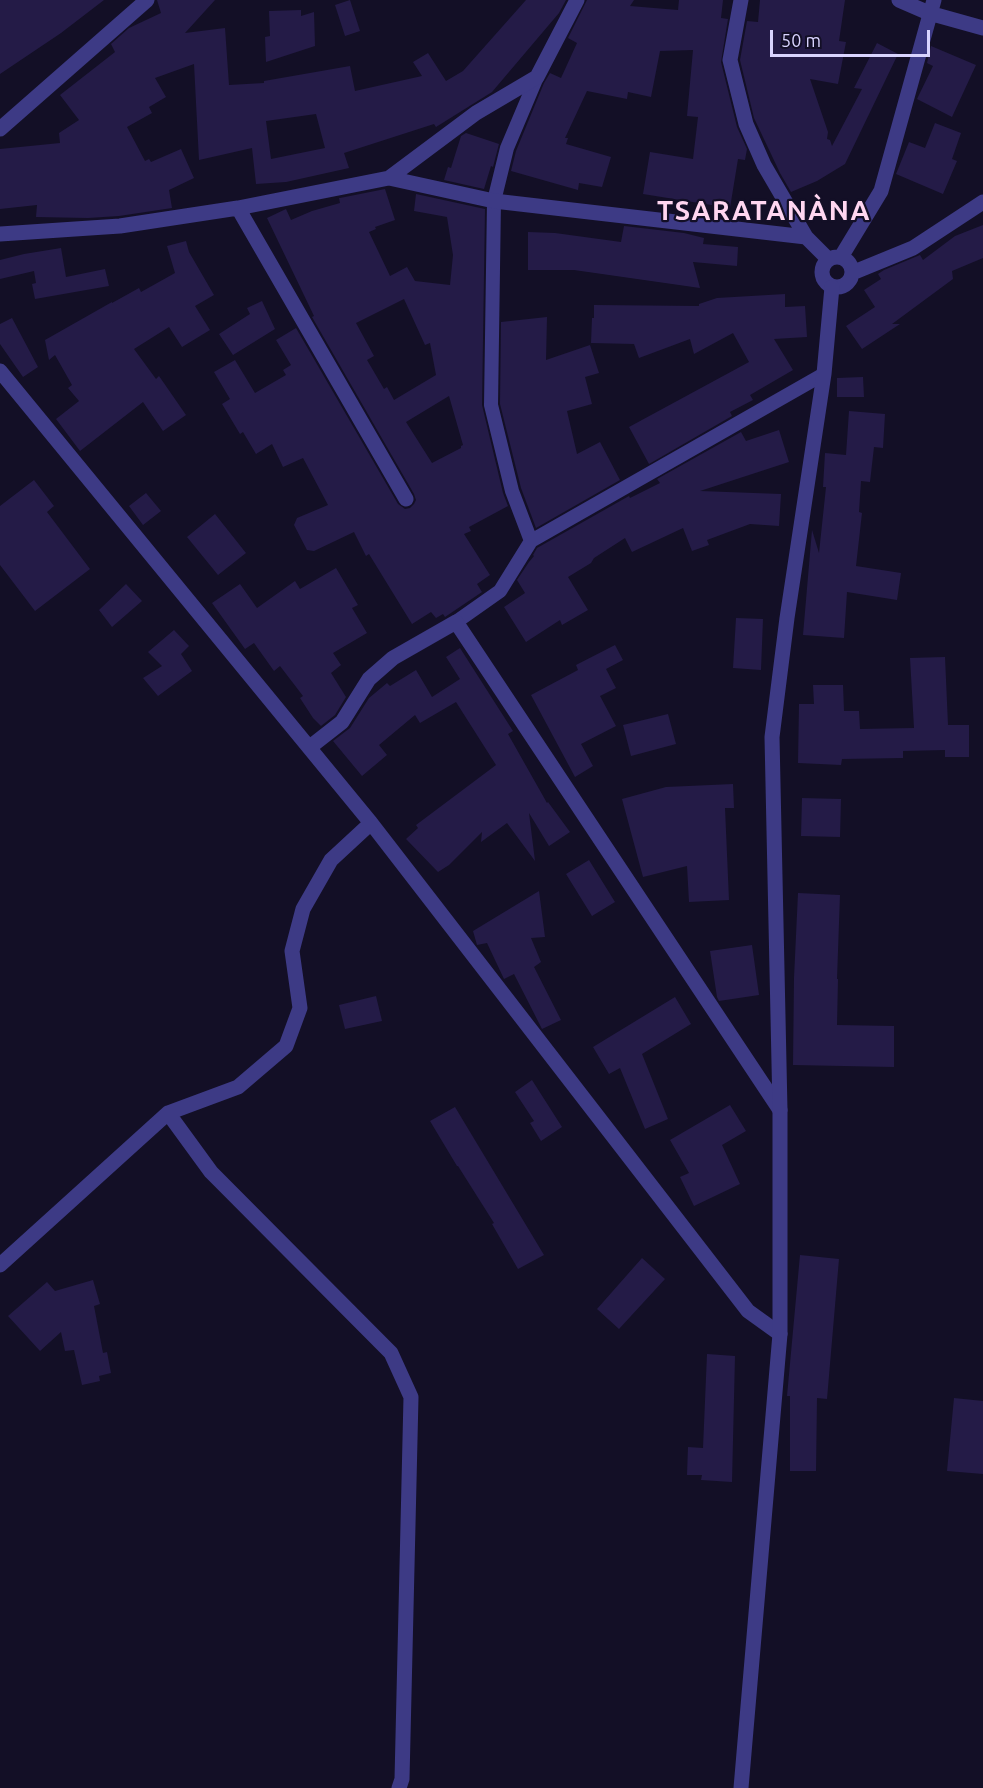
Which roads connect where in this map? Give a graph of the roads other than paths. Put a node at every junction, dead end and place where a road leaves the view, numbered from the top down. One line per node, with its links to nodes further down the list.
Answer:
1 (147, 0): 8 (street)
2 (577, 0): 7 (street)
3 (741, 0): 14 (street)
4 (899, 0): 5 (street)
5 (931, 7): 6 (street); 15 (street)
6 (983, 28)
7 (537, 77): 9 (street); 10 (street)
8 (0, 129)
9 (389, 178): 10 (street); 12 (street)
10 (494, 201): 14 (street); 21 (street)
11 (983, 202): 16 (street)
12 (238, 208): 13 (street); 20 (street)
13 (0, 234)
14 (806, 237): 15 (street)
15 (834, 258): 16 (street); 17 (street)
16 (852, 273): 17 (street)
17 (832, 287): 19 (street)
18 (0, 371): 23 (street)
19 (824, 374): 21 (street); 25 (street)
20 (406, 499)
21 (531, 541): 22 (street)
22 (456, 622): 23 (street); 25 (street)
23 (310, 747): 24 (street)
24 (371, 823): 26 (street); 28 (street)
25 (780, 1110): 28 (street)
26 (168, 1113): 27 (street); 29 (street)
27 (0, 1265)
28 (780, 1334): 30 (street)
29 (399, 1788)
30 (741, 1788)

